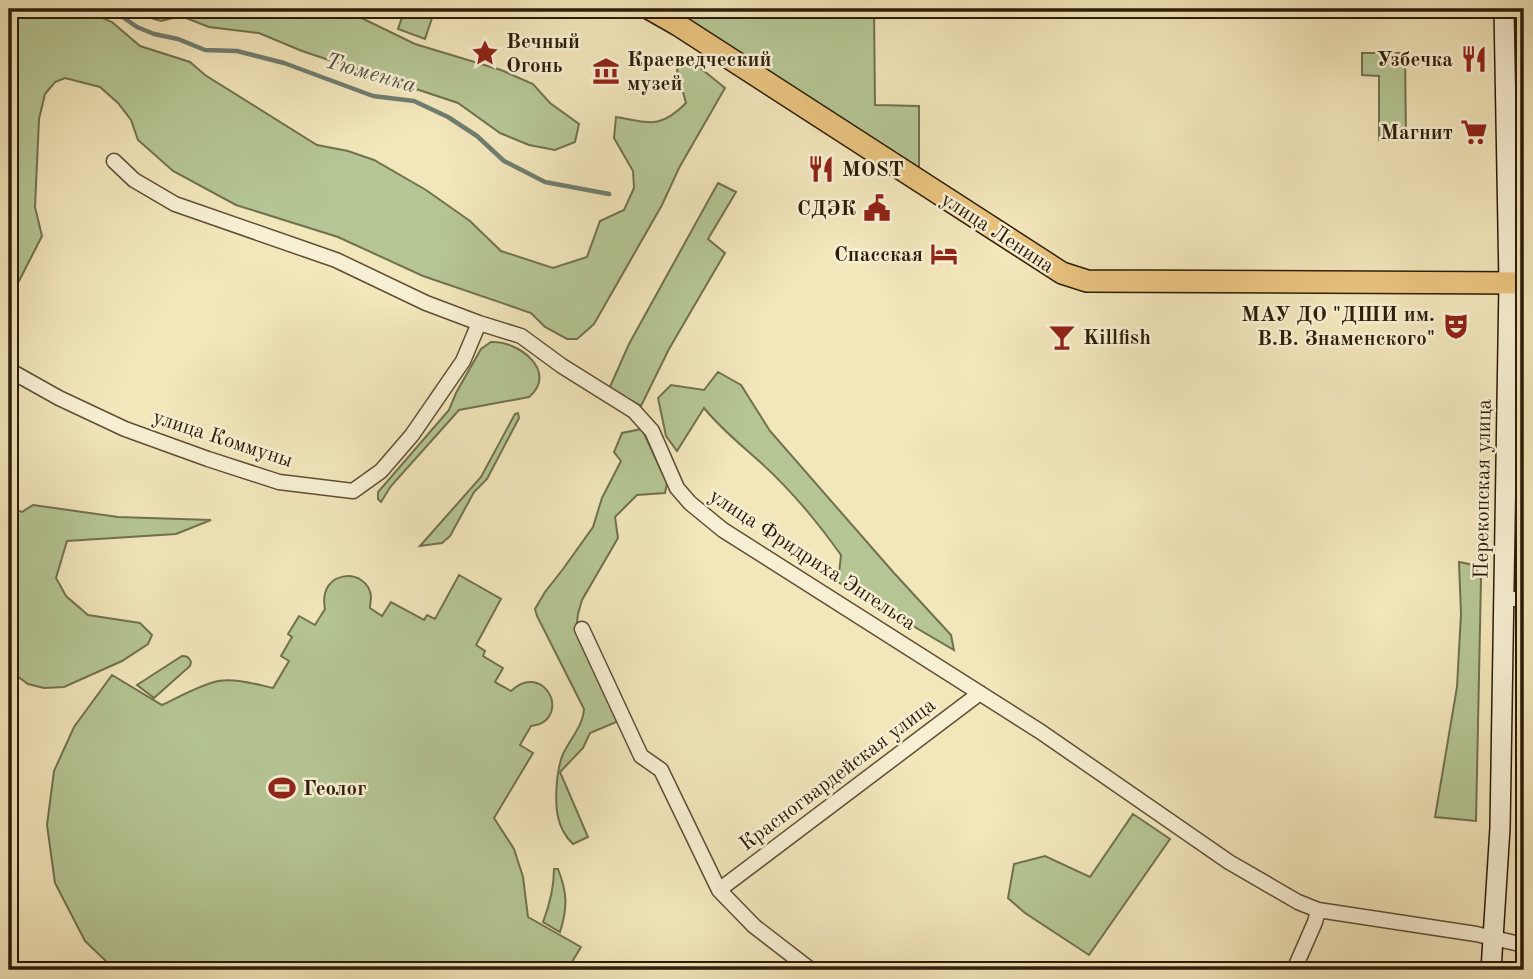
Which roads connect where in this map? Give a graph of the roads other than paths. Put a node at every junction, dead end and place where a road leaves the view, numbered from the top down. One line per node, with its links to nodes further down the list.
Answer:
1 (650, 9): 3 (main road, улица Ленина)
2 (1504, 9): 5 (street, Перекопская улица)
3 (674, 17): 5 (main road, улица Ленина)
4 (114, 161): 6 (street, улица Фридриха Энгельса)
5 (1516, 283): 8 (street, Перекопская улица)
6 (479, 323): 7 (street, улица Коммуны); 11 (street, улица Фридриха Энгельса)
7 (9, 370)
8 (1503, 599): 9 (street); 14 (street, Перекопская улица)
9 (1524, 600)
10 (582, 629): 12 (street)
11 (980, 693): 12 (street, Красногвардейская улица); 13 (street, улица Фридриха Энгельса)
12 (719, 890): 16 (street)
13 (1318, 910): 14 (street, улица Фридриха Энгельса); 17 (street)
14 (1494, 938): 15 (street, улица Фридриха Энгельса); 18 (street, Перекопская улица)
15 (1524, 945)
16 (811, 970)
17 (1294, 970)
18 (1491, 970)

